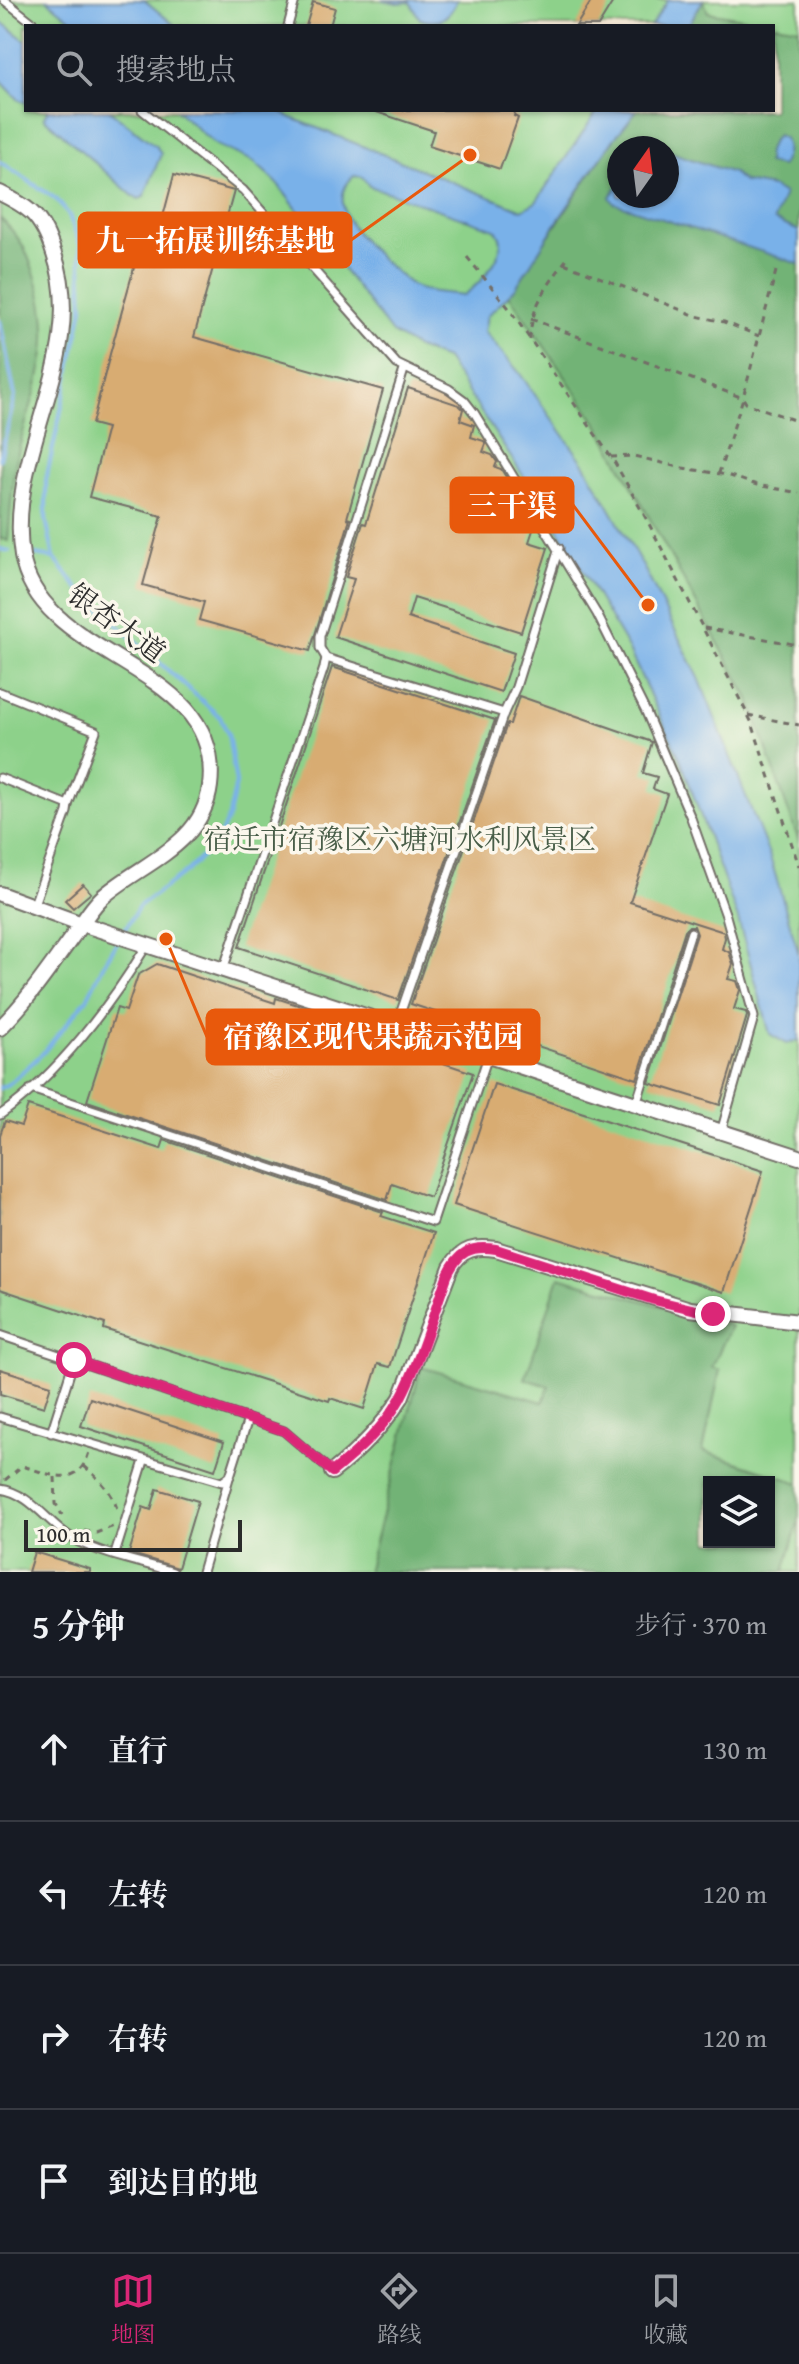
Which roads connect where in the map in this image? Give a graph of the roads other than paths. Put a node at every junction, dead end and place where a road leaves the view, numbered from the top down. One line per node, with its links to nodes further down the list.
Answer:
1 (4, 0): 3 (lane)
2 (295, 0): 4 (lane)
3 (34, 24)
4 (289, 24)
5 (145, 112): 7 (lane)
6 (0, 193): 16 (street, 银杏大道)
7 (404, 370): 8 (lane); 9 (lane)
8 (559, 548): 11 (lane); 26 (lane)
9 (326, 658): 11 (lane); 19 (lane)
10 (0, 692): 13 (lane)
11 (504, 713): 20 (lane)
12 (0, 778): 13 (lane)
13 (68, 805): 15 (lane)
14 (0, 894): 15 (street)
15 (33, 907): 16 (street)
16 (86, 925): 18 (street); 21 (street, 银杏大道)
17 (691, 932): 24 (lane)
18 (140, 943): 19 (street); 23 (lane)
19 (223, 970): 20 (street)
20 (396, 1026): 22 (street)
21 (0, 1028)
22 (488, 1056): 23 (lane); 24 (street)
23 (31, 1089): 25 (lane)
24 (636, 1104): 26 (street)
25 (0, 1115)
26 (721, 1132): 27 (street)
27 (799, 1157)
28 (799, 1322): 35 (street)
29 (0, 1335): 30 (lane)
30 (74, 1360): 32 (lane); 33 (lane)
31 (0, 1417): 33 (lane)
32 (248, 1419): 35 (lane); 36 (lane)
33 (51, 1433): 34 (lane)
34 (144, 1461): 36 (lane); 38 (lane)
35 (332, 1472)
36 (230, 1476): 40 (lane)
37 (0, 1488): 38 (lane)
38 (115, 1554): 39 (lane)
39 (173, 1572)
40 (202, 1572)

